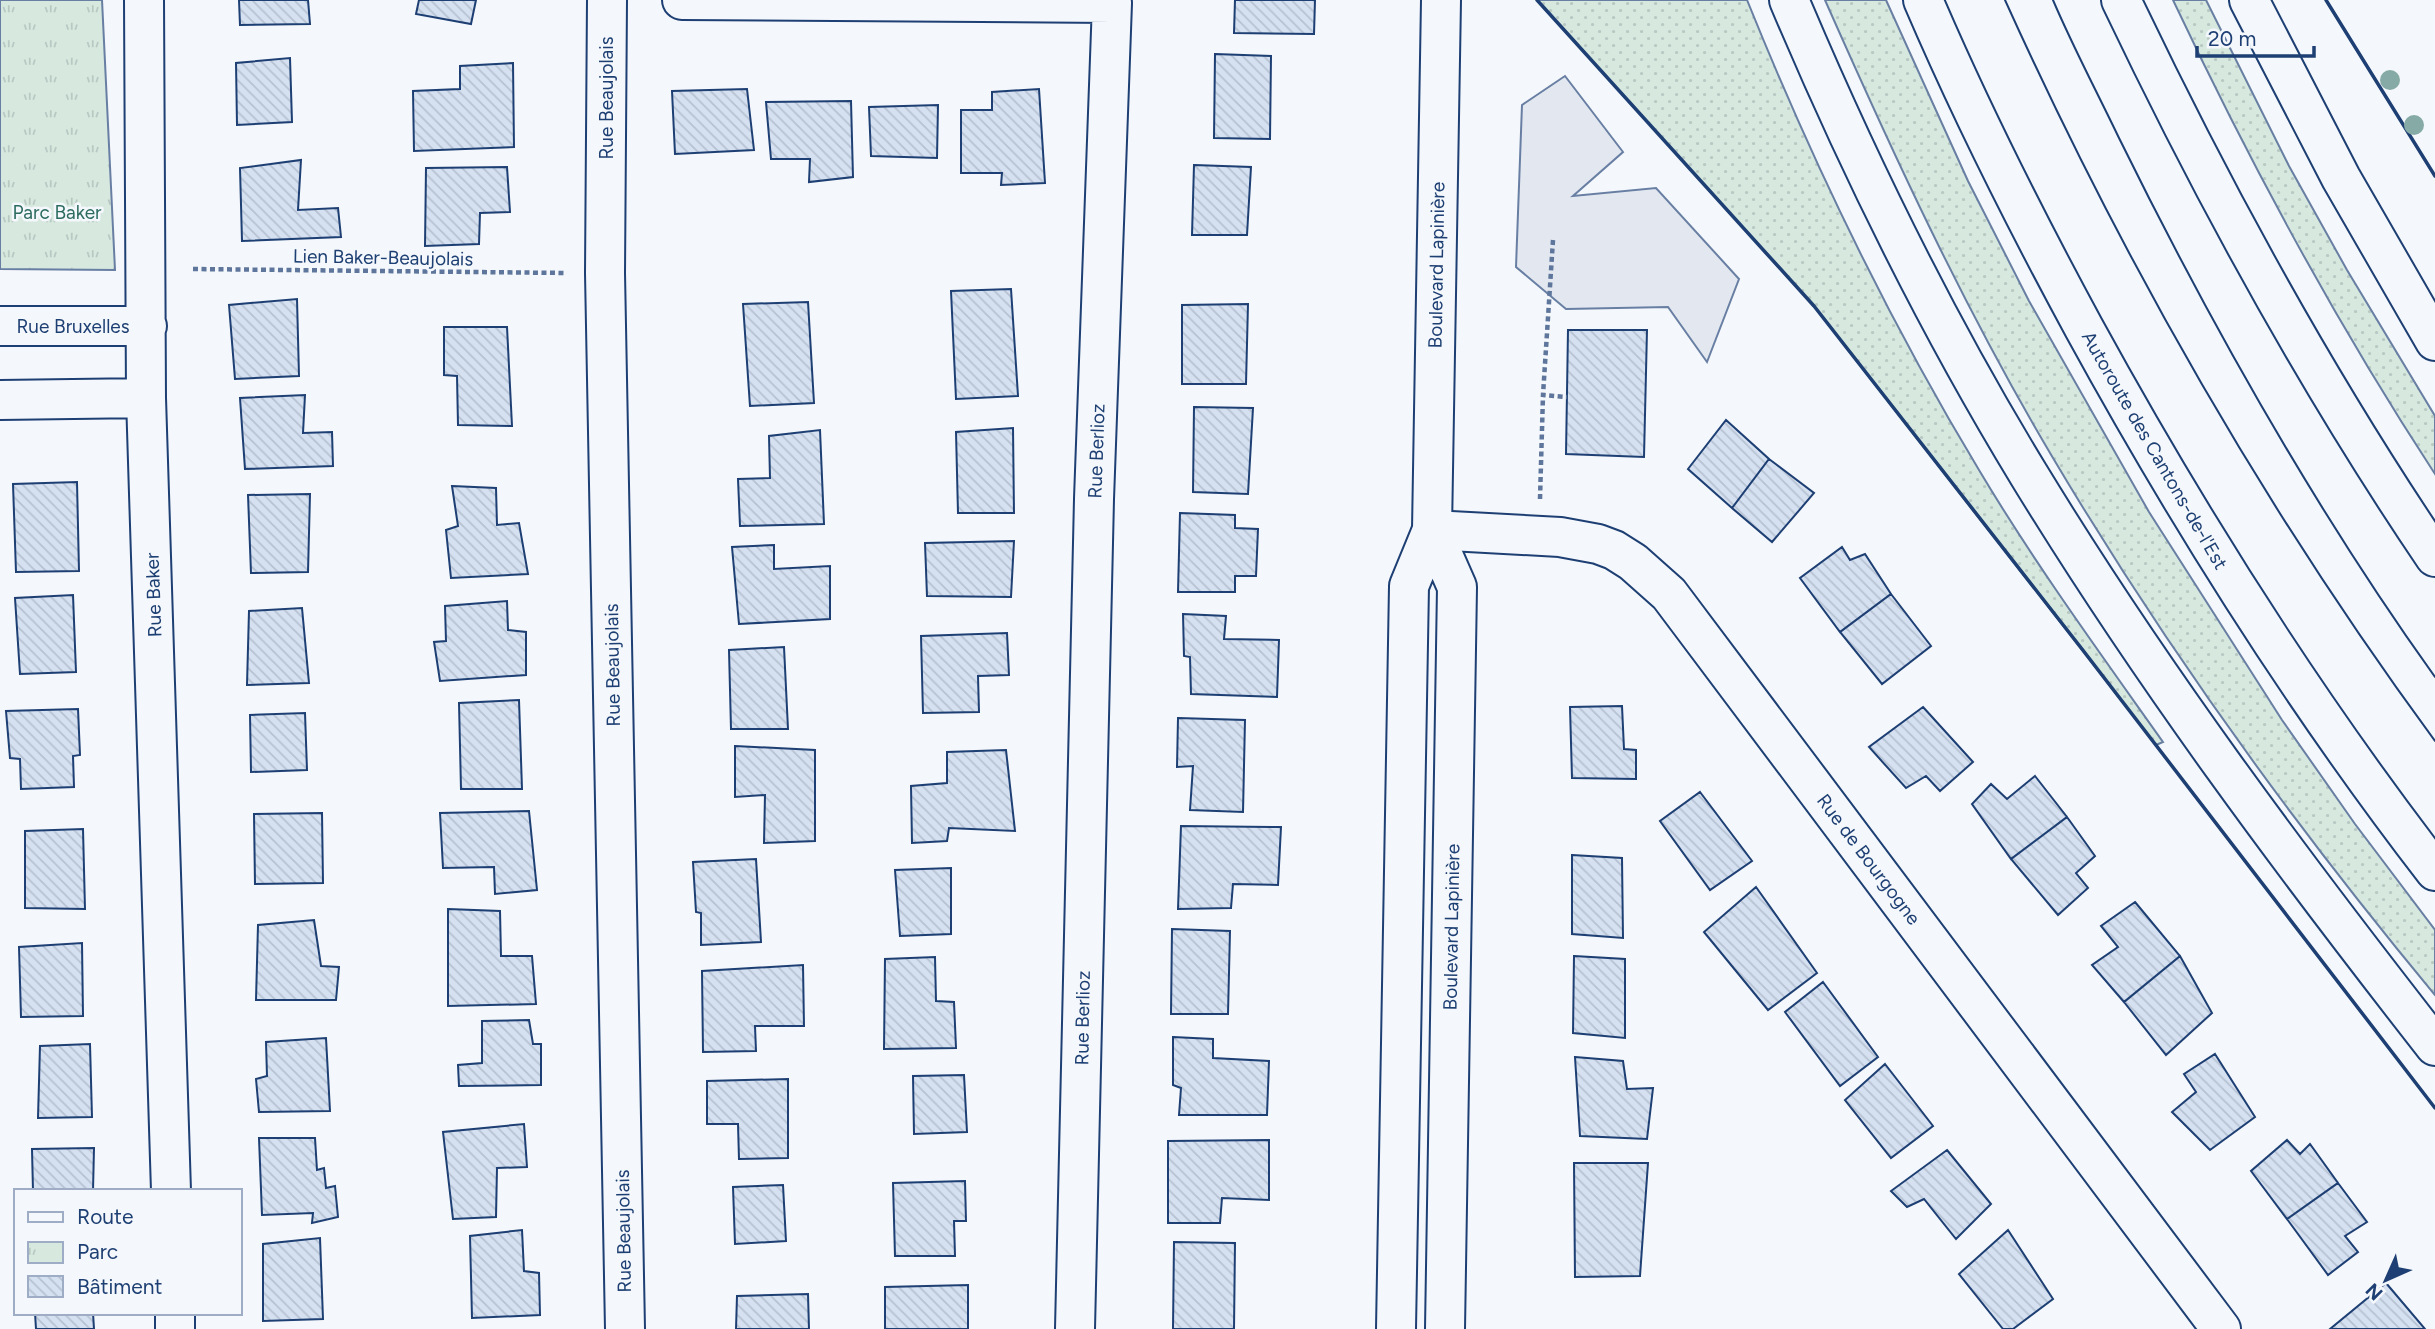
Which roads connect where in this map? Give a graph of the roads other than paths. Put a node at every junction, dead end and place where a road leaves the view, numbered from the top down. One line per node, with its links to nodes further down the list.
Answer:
1 (144, 0): 10 (main road, Rue Baker)
2 (607, 0): 19 (main road, Rue Beaujolais)
3 (682, 0): 20 (main road, Rue Berlioz)
4 (1441, 0): 14 (main road, Boulevard Lapinière)
5 (1789, 0): 17 (main road)
6 (1923, 0): 16 (main road, Autoroute des Cantons-de-l'Est)
7 (2121, 0): 15 (main road)
8 (2249, 0): 11 (main road)
9 (0, 326): 10 (main road, Rue Bruxelles)
10 (146, 326): 12 (main road, Rue Baker)
11 (2435, 341)
12 (146, 398): 13 (main road); 18 (main road, Rue Baker)
13 (0, 400)
14 (1432, 530): 21 (main road, Boulevard Lapinière); 22 (main road, Boulevard Lapinière); 23 (main road, Rue de Bourgogne)
15 (2435, 557)
16 (2435, 871)
17 (2435, 1046)
18 (171, 1189)
19 (625, 1329)
20 (1075, 1329)
21 (1396, 1329)
22 (1445, 1329)
23 (2221, 1329)

